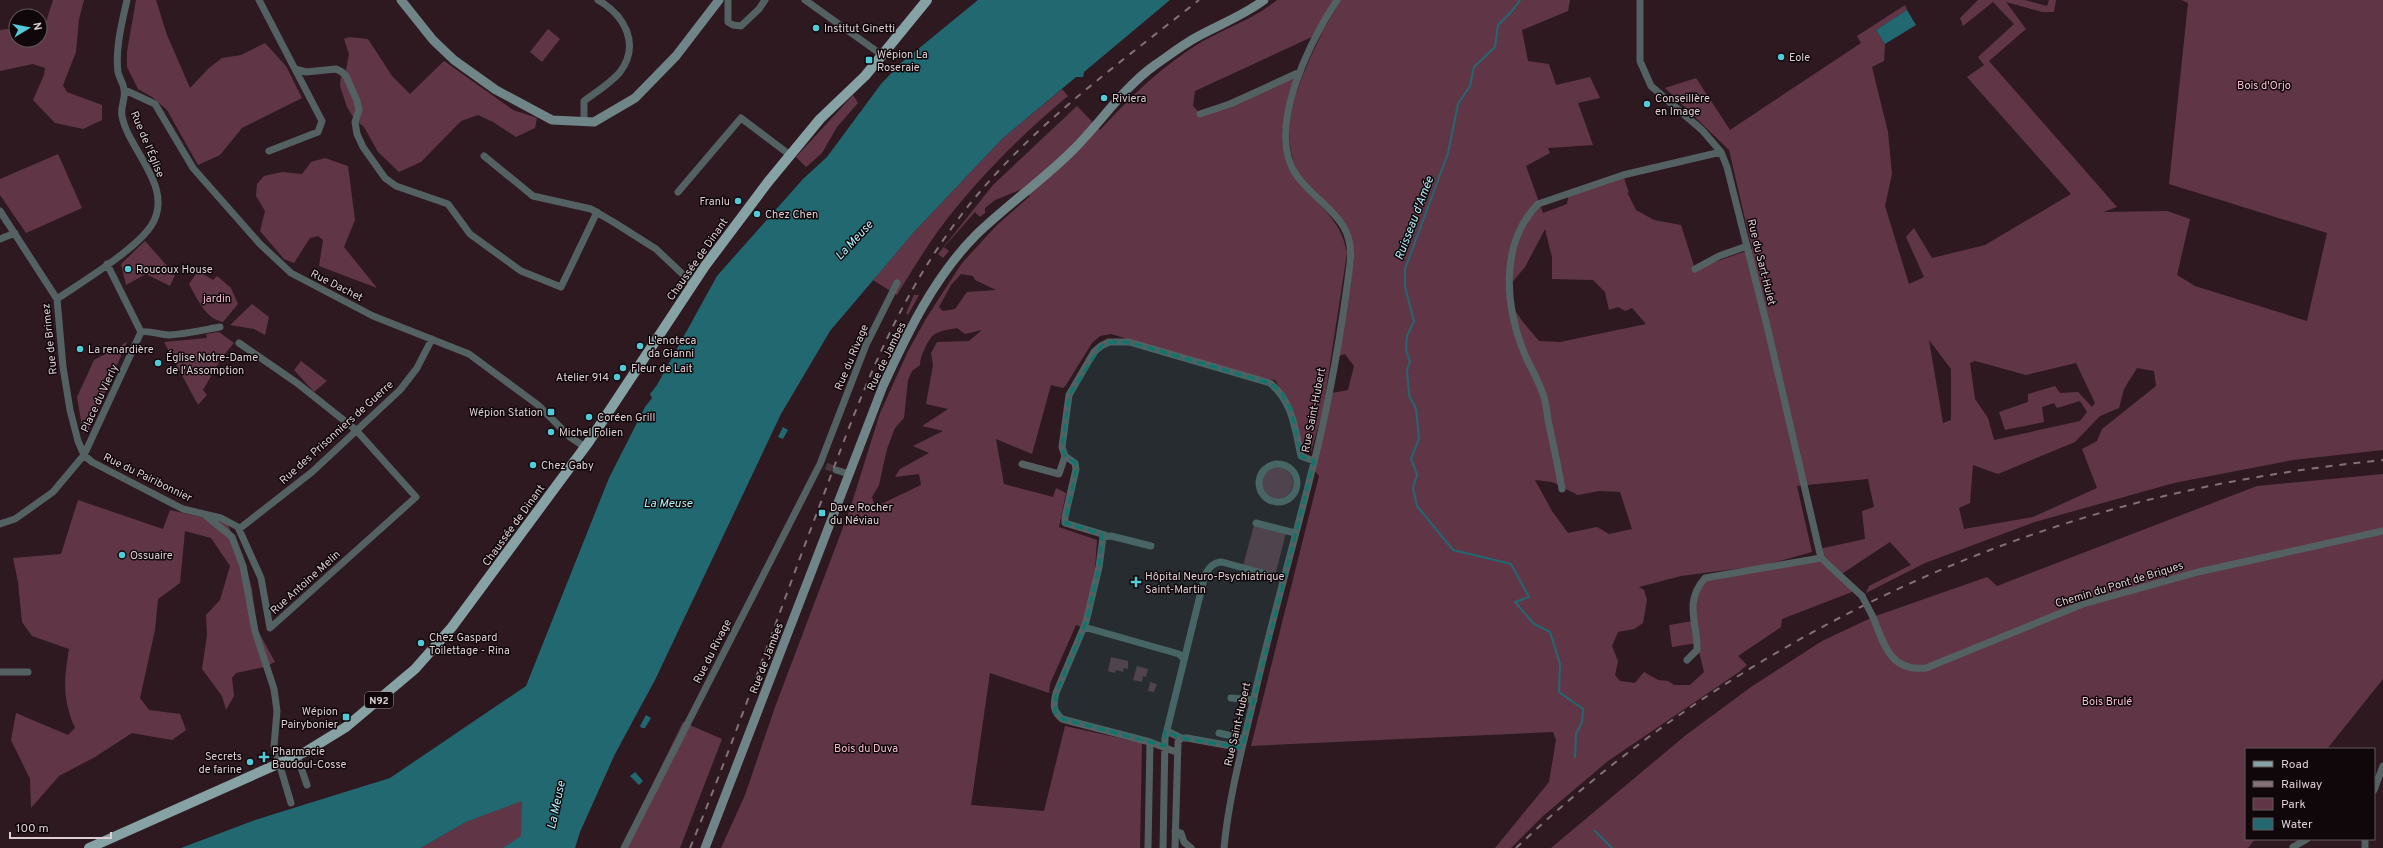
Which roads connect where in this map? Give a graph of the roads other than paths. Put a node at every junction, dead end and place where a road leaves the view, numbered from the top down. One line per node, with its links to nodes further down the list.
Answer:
1 (127, 0): 16 (street)
2 (259, 0): 14 (street)
3 (401, 0): 18 (main road)
4 (598, 0): 18 (street)
5 (719, 0): 18 (main road)
6 (728, 0): 7 (street)
7 (765, 0)
8 (805, 0): 13 (street)
9 (927, 0): 13 (main road, Chaussée de Dinant / N92)
10 (1264, 0): 45 (main road, Rue de Jambes)
11 (1337, 0): 15 (street, Rue Saint-Hubert)
12 (1640, 0): 20 (street, Rue du Sart-Hulet)
13 (882, 55): 21 (main road, Chaussée de Dinant / N92)
14 (295, 69): 19 (street); 25 (street)
15 (1300, 72): 17 (street); 42 (street, Rue Saint-Hubert)
16 (125, 90): 29 (street, Rue de l'Église); 36 (street, Rue Dachet)
17 (1200, 114)
18 (584, 121)
19 (268, 151)
20 (1721, 152): 28 (street, Rue du Sart-Hulet); 47 (street)
21 (790, 155): 23 (street); 32 (main road, Chaussée de Dinant / N92)
22 (484, 156): 25 (street)
23 (678, 192)
24 (0, 211): 26 (street, Rue de Brimez)
25 (597, 212): 32 (street)
26 (15, 233): 27 (street); 33 (street, Rue de Brimez)
27 (0, 239)
28 (1747, 246): 30 (street); 57 (street, Rue du Sart-Hulet)
29 (107, 264): 33 (street, Rue de l'Église); 35 (street)
30 (1695, 269)
31 (897, 283): 84 (street, Rue du Rivage)
32 (693, 284): 39 (main road, Chaussée de Dinant / N92)
33 (57, 299): 40 (street, Rue de Brimez)
34 (220, 327): 35 (street)
35 (141, 332): 40 (street, Place du Vierly)
36 (432, 339): 38 (street, Rue des Prisonniers de Guerre); 39 (street, Rue Dachet)
37 (239, 343): 38 (street)
38 (356, 430): 52 (street, Rue des Prisonniers de Guerre); 52 (street, Rue Antoine Melin)
39 (585, 447): 74 (main road, Chaussée de Dinant / N92)
40 (84, 455): 49 (street, Rue du Pairibonnier); 51 (street, Place du Vierly)
41 (1065, 456): 42 (street); 43 (street); 55 (street)
42 (1314, 461): 48 (street, Rue Saint-Hubert)
43 (1022, 464)
44 (836, 470): 45 (street)
45 (849, 474): 85 (main road, Rue de Jambes)
46 (1297, 487): 46 (street); 48 (street)
47 (1562, 489)
48 (1307, 490): 54 (street, Rue Saint-Hubert)
49 (204, 514): 52 (street, Rue du Pairibonnier); 75 (street, Rue du Pairibonnier)
50 (1256, 523): 54 (street)
51 (0, 524)
52 (238, 528)
53 (2383, 531): 57 (street, Chemin du Pont de Briques, bridge)
54 (1295, 533): 58 (street, Rue Saint-Hubert)
55 (1105, 535): 56 (street); 59 (street)
56 (1151, 546)
57 (1821, 558): 61 (street)
58 (1283, 579): 60 (street); 65 (street, Rue Saint-Hubert)
59 (1084, 627): 60 (street); 70 (street)
60 (1184, 659): 66 (street)
61 (1687, 660)
62 (0, 672): 63 (street)
63 (28, 672)
64 (1231, 698): 65 (street)
65 (1254, 700): 69 (street, Rue Saint-Hubert)
66 (1167, 731): 68 (street); 71 (street)
67 (1219, 733): 69 (street)
68 (1181, 738): 72 (street); 73 (street)
69 (1244, 739): 72 (street, Rue Saint-Hubert)
70 (1150, 742): 71 (street); 86 (street)
71 (1165, 746): 73 (street); 87 (street)
72 (1242, 748): 91 (street, Rue Saint-Hubert)
73 (1176, 752): 80 (street)
74 (297, 756): 75 (main road, Chaussée de Dinant / N92); 77 (street)
75 (279, 764): 79 (street, Rue du Pairibonnier); 83 (main road, Chaussée de Dinant / N92)
76 (2383, 766): 78 (street)
77 (307, 785)
78 (2375, 787)
79 (291, 803)
80 (1175, 831): 88 (street); 89 (street)
81 (2305, 840): 82 (street)
82 (2293, 847)
83 (89, 848)
84 (624, 848)
85 (705, 848)
86 (1148, 848)
87 (1163, 848)
88 (1175, 848)
89 (1190, 848)
90 (1220, 848): 91 (street)
91 (1224, 848)

